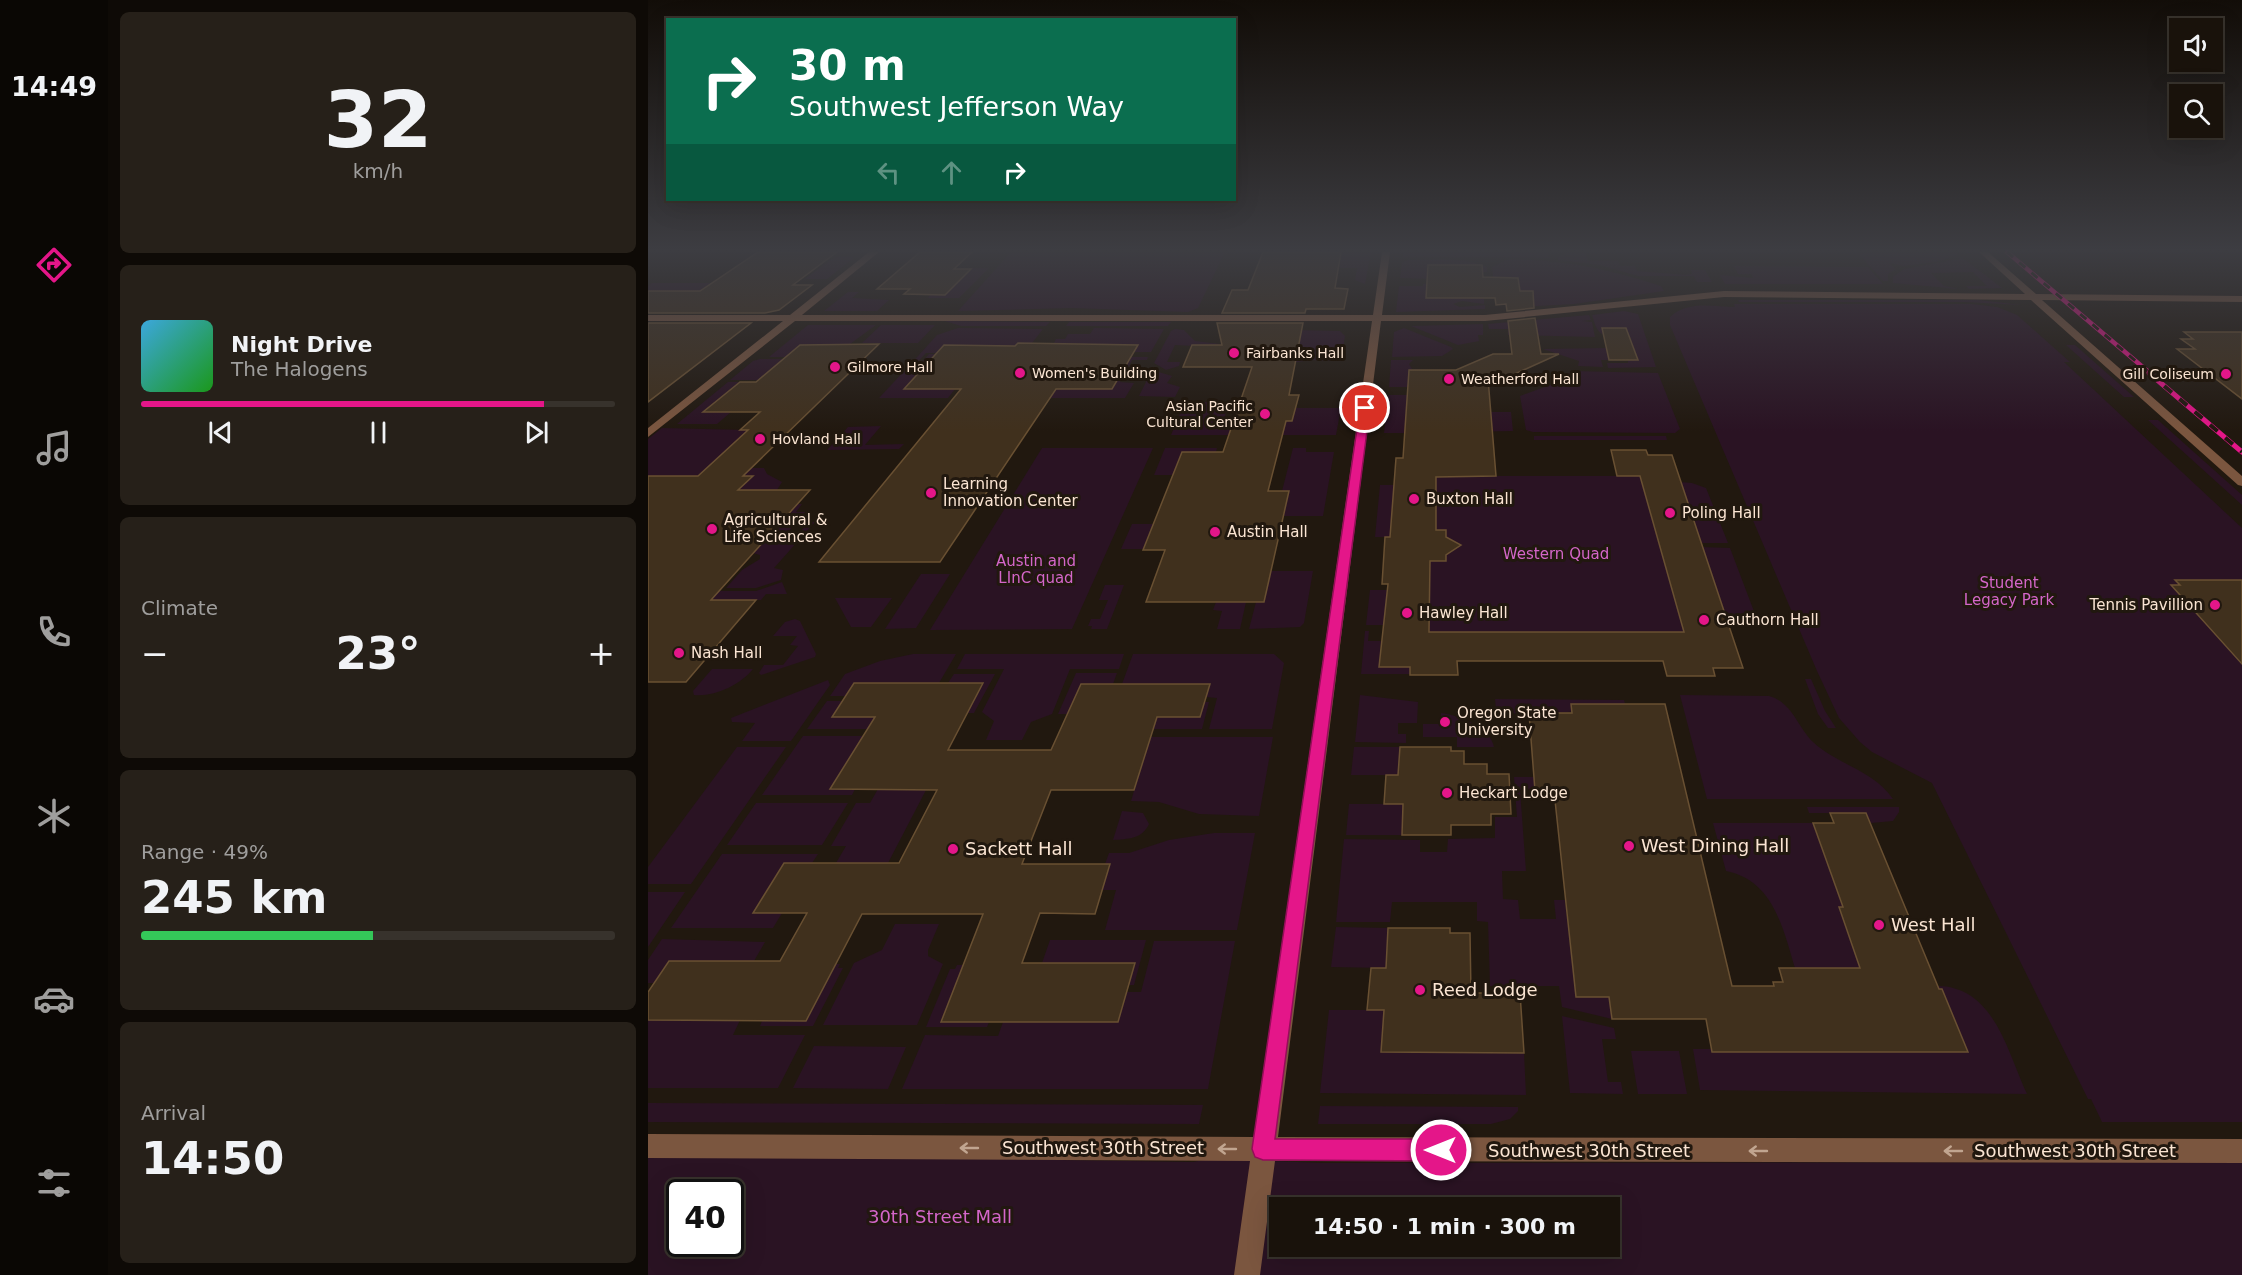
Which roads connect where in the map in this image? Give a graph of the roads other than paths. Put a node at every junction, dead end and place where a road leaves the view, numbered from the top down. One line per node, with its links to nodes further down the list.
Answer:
1 (802, 312): 6 (street)
2 (1378, 312): 7 (street)
3 (1561, 312): 7 (street)
4 (2049, 312): 9 (street)
5 (648, 318): 6 (street)
6 (794, 318): 7 (street); 8 (street)
7 (1377, 319): 11 (street)
8 (648, 434)
9 (2242, 482)
10 (648, 1146): 11 (street, Southwest 30th Street, one-way to 10)
11 (1263, 1149): 12 (street, Southwest 30th Street, one-way to 11); 13 (street)
12 (2242, 1151)
13 (1247, 1275)

